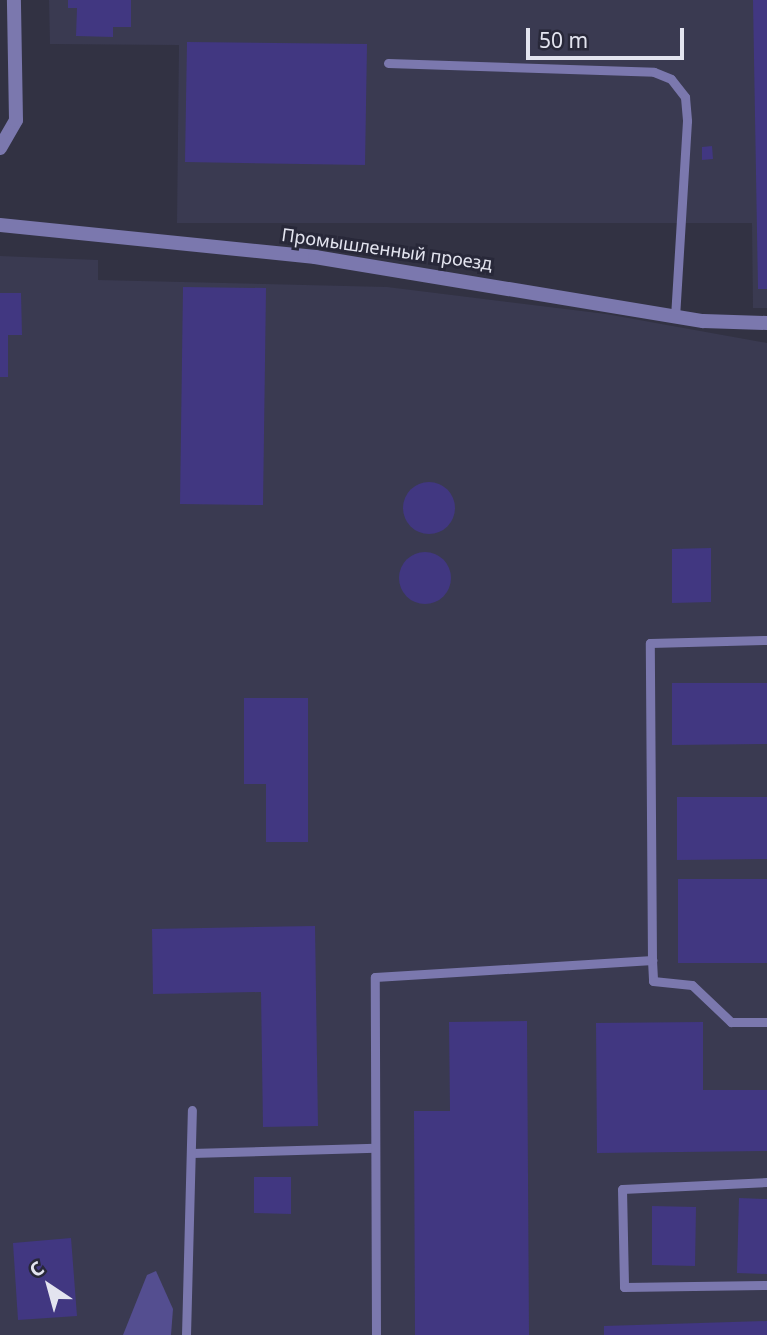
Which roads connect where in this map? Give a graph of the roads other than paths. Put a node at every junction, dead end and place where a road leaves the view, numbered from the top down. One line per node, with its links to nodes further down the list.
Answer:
1 (14, 0): 3 (street)
2 (388, 62): 5 (lane)
3 (0, 148)
4 (0, 225): 5 (street, Промышленный проезд)
5 (675, 316): 6 (street, Промышленный проезд)
6 (767, 323)
7 (767, 640): 8 (lane)
8 (652, 960): 9 (lane); 11 (lane)
9 (767, 1023)
10 (192, 1110): 12 (lane)
11 (375, 1149): 12 (lane); 16 (lane)
12 (191, 1153): 15 (lane)
13 (767, 1182): 14 (lane)
14 (767, 1285)
15 (186, 1335)
16 (376, 1335)

